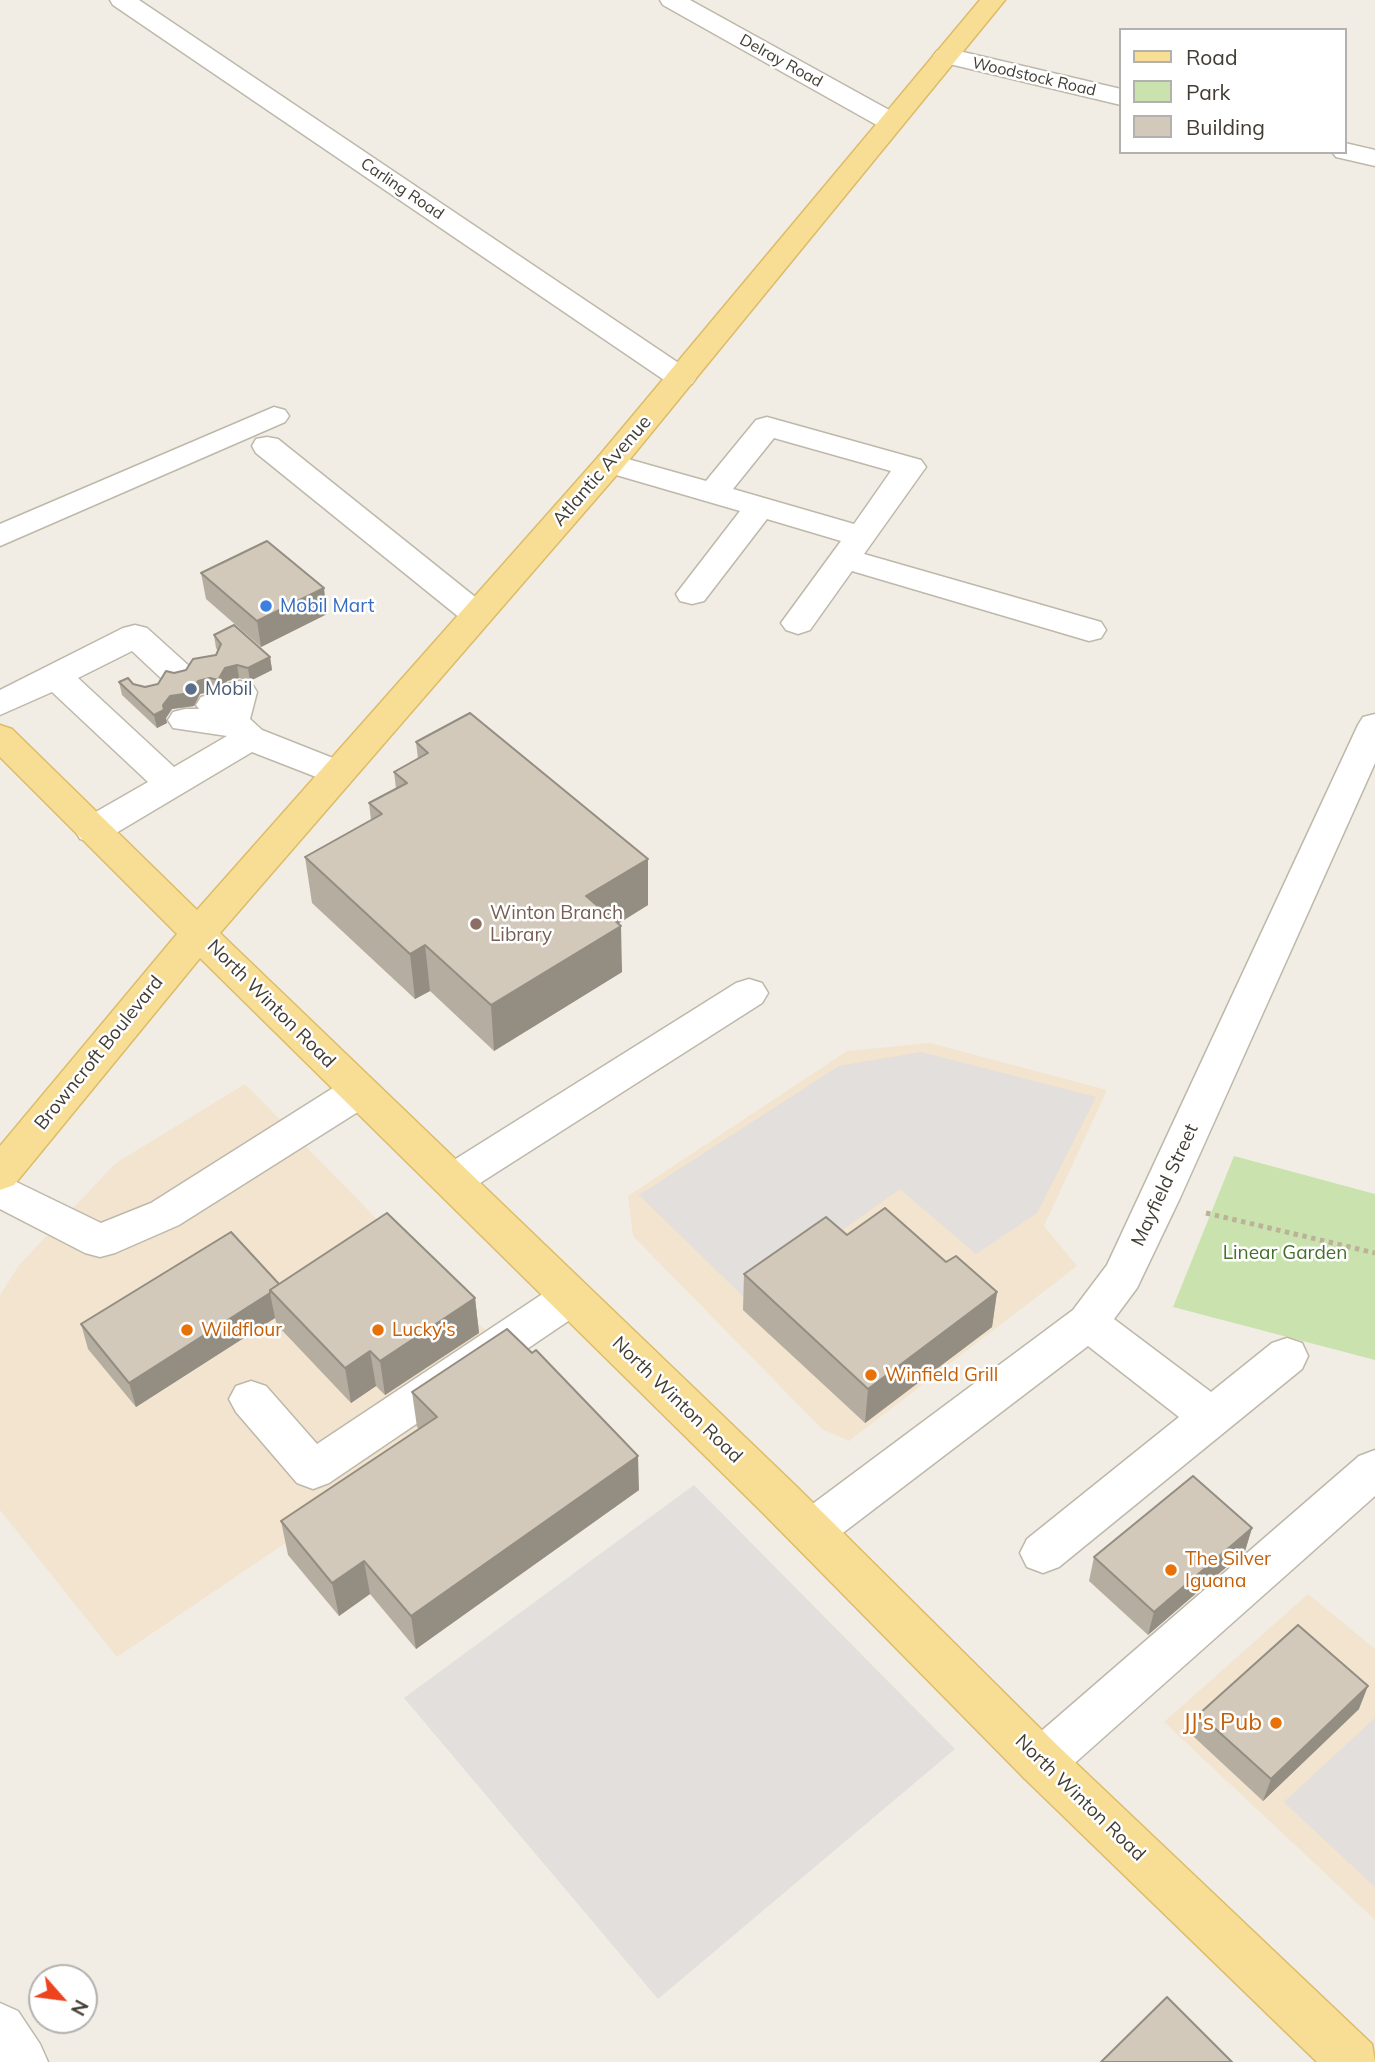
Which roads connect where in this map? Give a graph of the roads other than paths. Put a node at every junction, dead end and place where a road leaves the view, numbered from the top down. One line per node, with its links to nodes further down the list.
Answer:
1 (122, 0): 9 (street, Carling Road)
2 (672, 0): 6 (street, Delray Road)
3 (993, 0): 4 (main road, Atlantic Avenue)
4 (946, 56): 5 (street, Woodstock Road); 6 (main road, Atlantic Avenue)
5 (1120, 97)
6 (891, 122): 9 (main road, Atlantic Avenue)
7 (1347, 151): 8 (street)
8 (1375, 158)
9 (681, 378): 10 (main road, Atlantic Avenue)
10 (610, 463): 11 (street); 16 (main road, Atlantic Avenue)
11 (713, 493): 12 (street); 14 (street)
12 (760, 506): 14 (street); 15 (street)
13 (0, 536): 16 (street)
14 (853, 547): 17 (street); 18 (street)
15 (692, 594)
16 (477, 615): 24 (main road, Atlantic Avenue)
17 (798, 623)
18 (1089, 630)
19 (171, 669): 20 (street)
20 (55, 676): 21 (street); 25 (street)
21 (0, 704)
22 (1375, 725): 34 (street, Mayfield Street)
23 (0, 737): 26 (main road, North Winton Road)
24 (336, 772): 25 (street); 27 (main road, Atlantic Avenue)
25 (170, 783): 26 (street)
26 (93, 830): 27 (main road, North Winton Road)
27 (199, 932): 29 (main road, North Winton Road); 30 (main road, Browncroft Boulevard)
28 (749, 993): 31 (street)
29 (358, 1092): 31 (main road, North Winton Road); 32 (street)
30 (0, 1174)
31 (452, 1181): 33 (main road, North Winton Road)
32 (0, 1190)
33 (571, 1297): 36 (street); 39 (main road, North Winton Road)
34 (1088, 1322): 37 (street); 39 (street, Mayfield Street)
35 (1287, 1356): 37 (street)
36 (251, 1399)
37 (1212, 1417): 40 (street)
38 (1375, 1469): 41 (street)
39 (811, 1531): 41 (main road, North Winton Road)
40 (1042, 1553)
41 (1041, 1762): 44 (main road, North Winton Road)
42 (0, 2029): 43 (street)
43 (22, 2062)
44 (1354, 2062)

